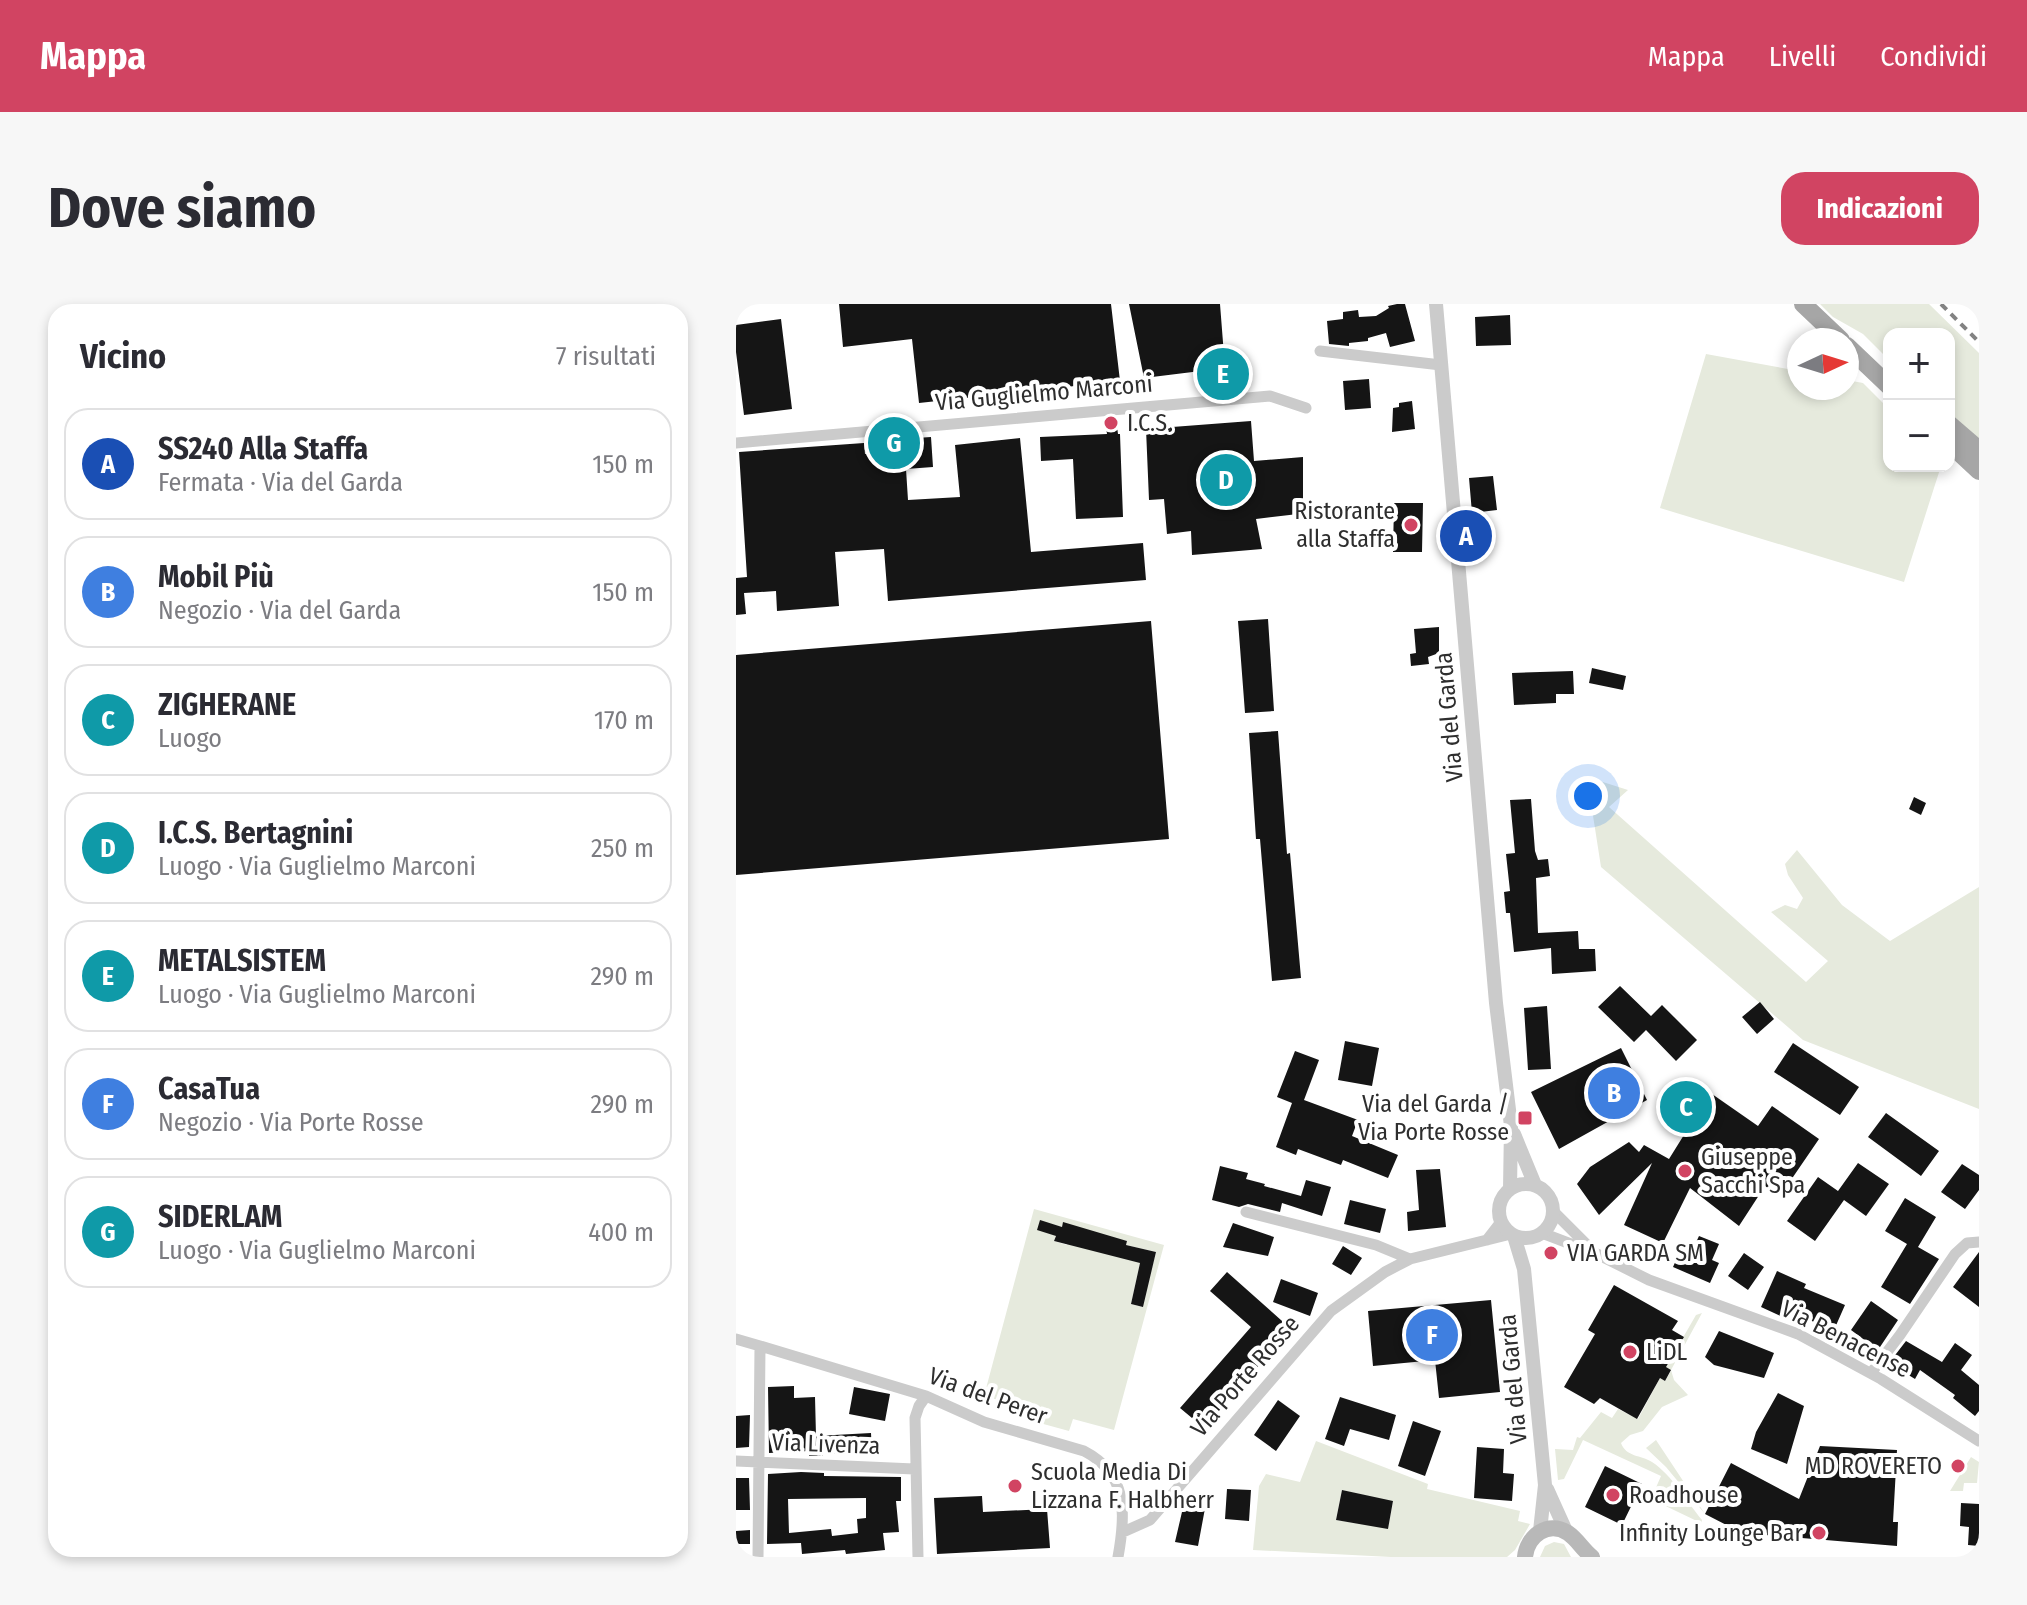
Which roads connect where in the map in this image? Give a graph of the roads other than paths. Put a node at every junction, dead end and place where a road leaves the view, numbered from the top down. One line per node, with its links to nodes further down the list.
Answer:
1 (1436, 304): 7 (street, Via del Garda)
2 (1803, 304): 3 (main road)
3 (1829, 328)
4 (1320, 351): 7 (street)
5 (1859, 352): 8 (main road)
6 (1859, 356): 9 (main road)
7 (1441, 365): 16 (street, Via del Garda)
8 (1883, 370)
9 (1883, 380)
10 (1306, 408): 12 (street, Via Guglielmo Marconi)
11 (1955, 429): 14 (main road)
12 (736, 443)
13 (1955, 449): 15 (main road)
14 (1979, 450)
15 (1979, 471)
16 (1511, 1126): 17 (street, Via del Garda); 18 (street, Via del Garda)
17 (1535, 1185): 18 (street); 19 (street)
18 (1510, 1189): 21 (street)
19 (1553, 1211): 23 (street); 26 (street)
20 (1246, 1212): 27 (street)
21 (1501, 1222): 22 (street); 24 (street)
22 (1513, 1235): 23 (street); 24 (street, Via Porte Rosse); 28 (street, Via del Garda)
23 (1538, 1235): 26 (street); 28 (street, Via del Garda)
24 (1487, 1240): 27 (street, Via Porte Rosse)
25 (1979, 1242): 31 (street)
26 (1597, 1254): 31 (street, Via Benacense)
27 (1410, 1259): 40 (street, Via Porte Rosse)
28 (1524, 1269): 37 (street, Via del Garda)
29 (736, 1339): 30 (street, Via del Perer)
30 (760, 1346): 32 (street, Via del Perer); 35 (street)
31 (1871, 1373): 33 (street, Via Benacense)
32 (926, 1396): 36 (street); 40 (street, Via del Perer)
33 (1979, 1441)
34 (736, 1461): 35 (street, Via Livenza)
35 (760, 1464): 36 (street, Via Livenza); 42 (street)
36 (914, 1469): 43 (street)
37 (1545, 1485): 38 (street, Via del Garda); 39 (street, Via del Garda)
38 (1540, 1531): 39 (main road); 45 (main road)
39 (1566, 1531): 41 (main road)
40 (1123, 1532): 44 (street, Via del Perer)
41 (1584, 1553)
42 (758, 1557)
43 (918, 1557)
44 (1118, 1557)
45 (1524, 1557)

